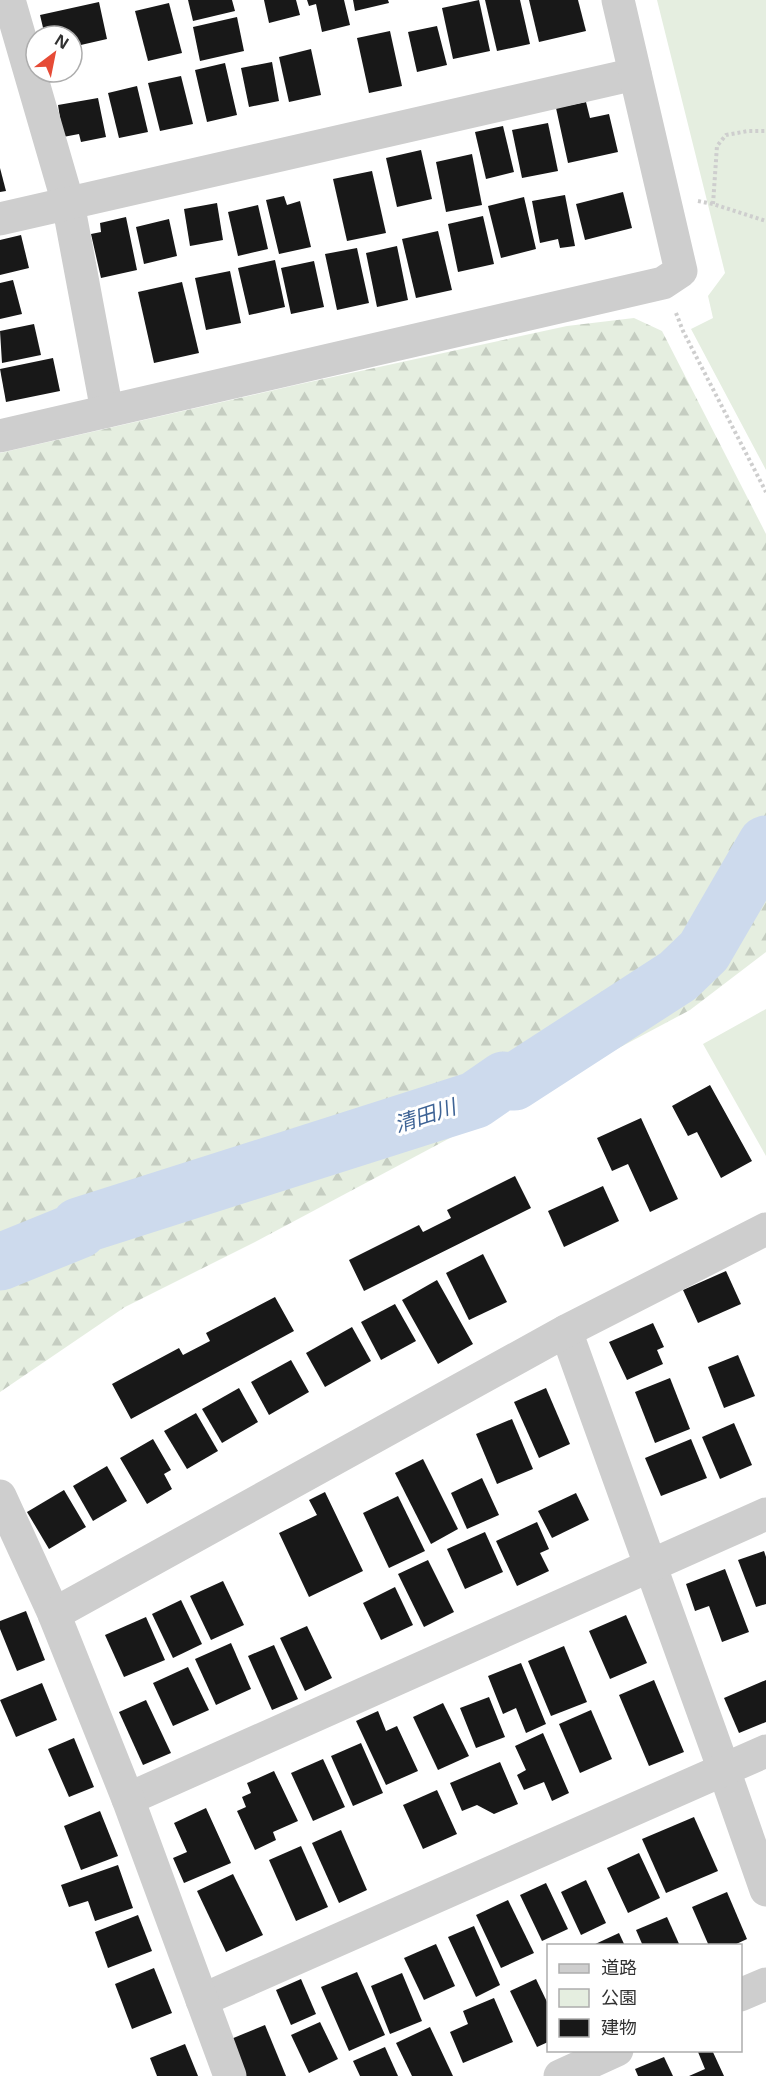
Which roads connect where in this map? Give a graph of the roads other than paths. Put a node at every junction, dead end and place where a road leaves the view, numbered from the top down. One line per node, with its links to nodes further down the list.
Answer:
1 (9, 0): 4 (street)
2 (618, 0): 3 (street)
3 (635, 74): 4 (street); 6 (street)
4 (68, 203): 5 (street); 6 (street)
5 (0, 219)
6 (107, 411): 7 (street)
7 (0, 436)
8 (766, 1229): 9 (street)
9 (566, 1330): 12 (street); 13 (street)
10 (0, 1496): 13 (street)
11 (766, 1514): 12 (street)
12 (649, 1565): 15 (street); 16 (street)
13 (54, 1614): 16 (street)
14 (766, 1751): 15 (street)
15 (724, 1770): 17 (street); 20 (street)
16 (128, 1799): 20 (street)
17 (766, 1890)
18 (766, 1984): 19 (street)
19 (742, 1995)
20 (202, 2000): 22 (street)
21 (613, 2052): 23 (street)
22 (230, 2076)
23 (560, 2076)

